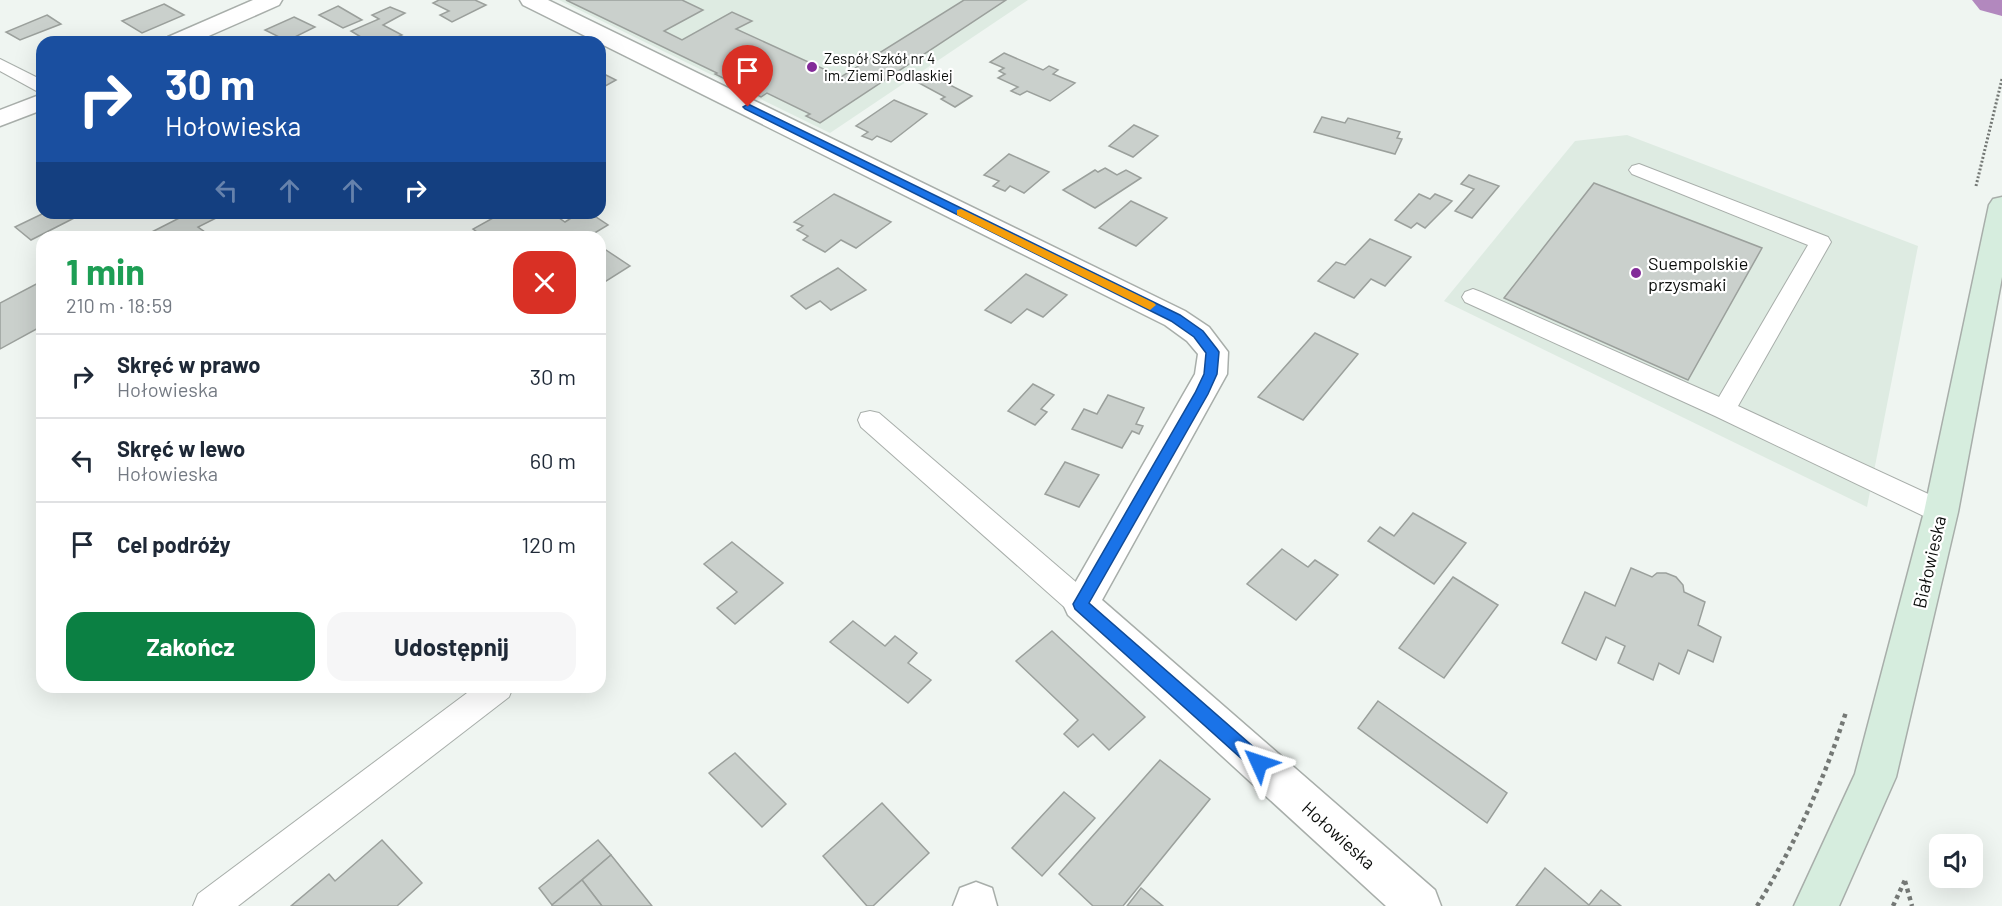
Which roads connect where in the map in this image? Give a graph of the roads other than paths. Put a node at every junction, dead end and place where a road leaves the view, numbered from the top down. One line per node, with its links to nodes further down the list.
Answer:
1 (271, 0): 3 (street)
2 (531, 0): 4 (street)
3 (190, 36)
4 (604, 36)
5 (606, 37): 16 (street)
6 (0, 64): 7 (lane)
7 (36, 85)
8 (36, 104): 9 (street)
9 (0, 119)
10 (1639, 170): 13 (lane)
11 (2002, 205): 15 (main road, Białowieska)
12 (1473, 297): 13 (lane)
13 (1724, 410): 15 (lane)
14 (870, 420): 16 (lane)
15 (1941, 512): 20 (main road, Białowieska)
16 (1080, 604): 19 (street, Hołowieska)
17 (490, 693): 18 (lane)
18 (210, 906)
19 (1419, 906)
20 (1816, 906)

